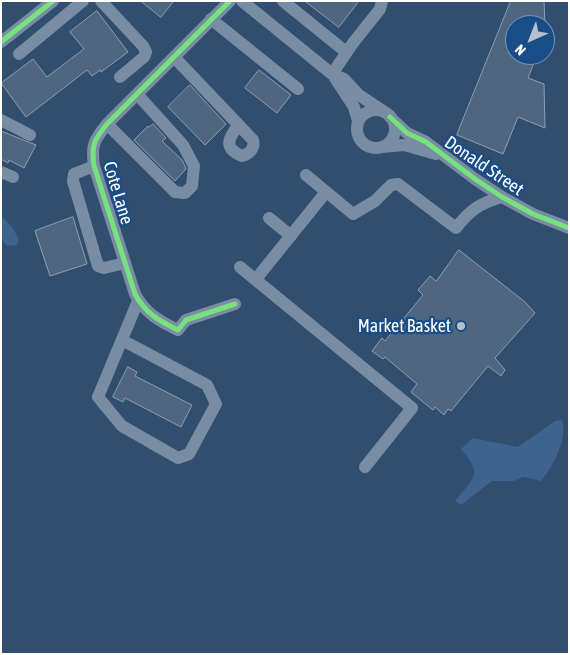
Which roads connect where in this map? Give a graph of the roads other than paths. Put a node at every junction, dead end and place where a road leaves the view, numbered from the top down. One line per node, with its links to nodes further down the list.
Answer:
1 (52, 1): 9 (street)
2 (101, 1): 14 (street)
3 (230, 1): 8 (street, Cote Lane)
4 (242, 1): 13 (street, Donald Street)
5 (283, 1): 11 (street)
6 (382, 1): 11 (street)
7 (80, 2): 9 (street)
8 (211, 19): 12 (street, Cote Lane); 15 (street)
9 (16, 30): 10 (street)
10 (1, 42)
11 (346, 52): 13 (street)
12 (174, 57): 16 (street, Cote Lane); 21 (street)
13 (332, 74): 17 (street, Donald Street); 19 (street, Donald Street)
14 (120, 77)
15 (298, 90)
16 (138, 94): 20 (street, Cote Lane); 20 (street)
17 (388, 115): 19 (street); 23 (street); 24 (street, Donald Street)
18 (1, 120): 22 (street)
19 (358, 121): 23 (street, Donald Street)
20 (107, 124): 25 (street, Cote Lane)
21 (239, 125)
22 (30, 135)
23 (381, 147): 24 (street, Donald Street)
24 (445, 157): 28 (street, Donald Street)
25 (94, 166): 32 (street, Cote Lane); 32 (street)
26 (306, 175): 27 (street)
27 (326, 192): 28 (street); 31 (street)
28 (502, 197): 30 (street, Donald Street)
29 (270, 218): 31 (street)
30 (569, 228)
31 (291, 236): 34 (street)
32 (125, 262): 35 (street, Cote Lane)
33 (240, 267): 34 (street)
34 (256, 279): 38 (street)
35 (138, 301): 36 (street, Cote Lane); 37 (street)
36 (235, 304)
37 (122, 340): 37 (street)
38 (365, 467)

